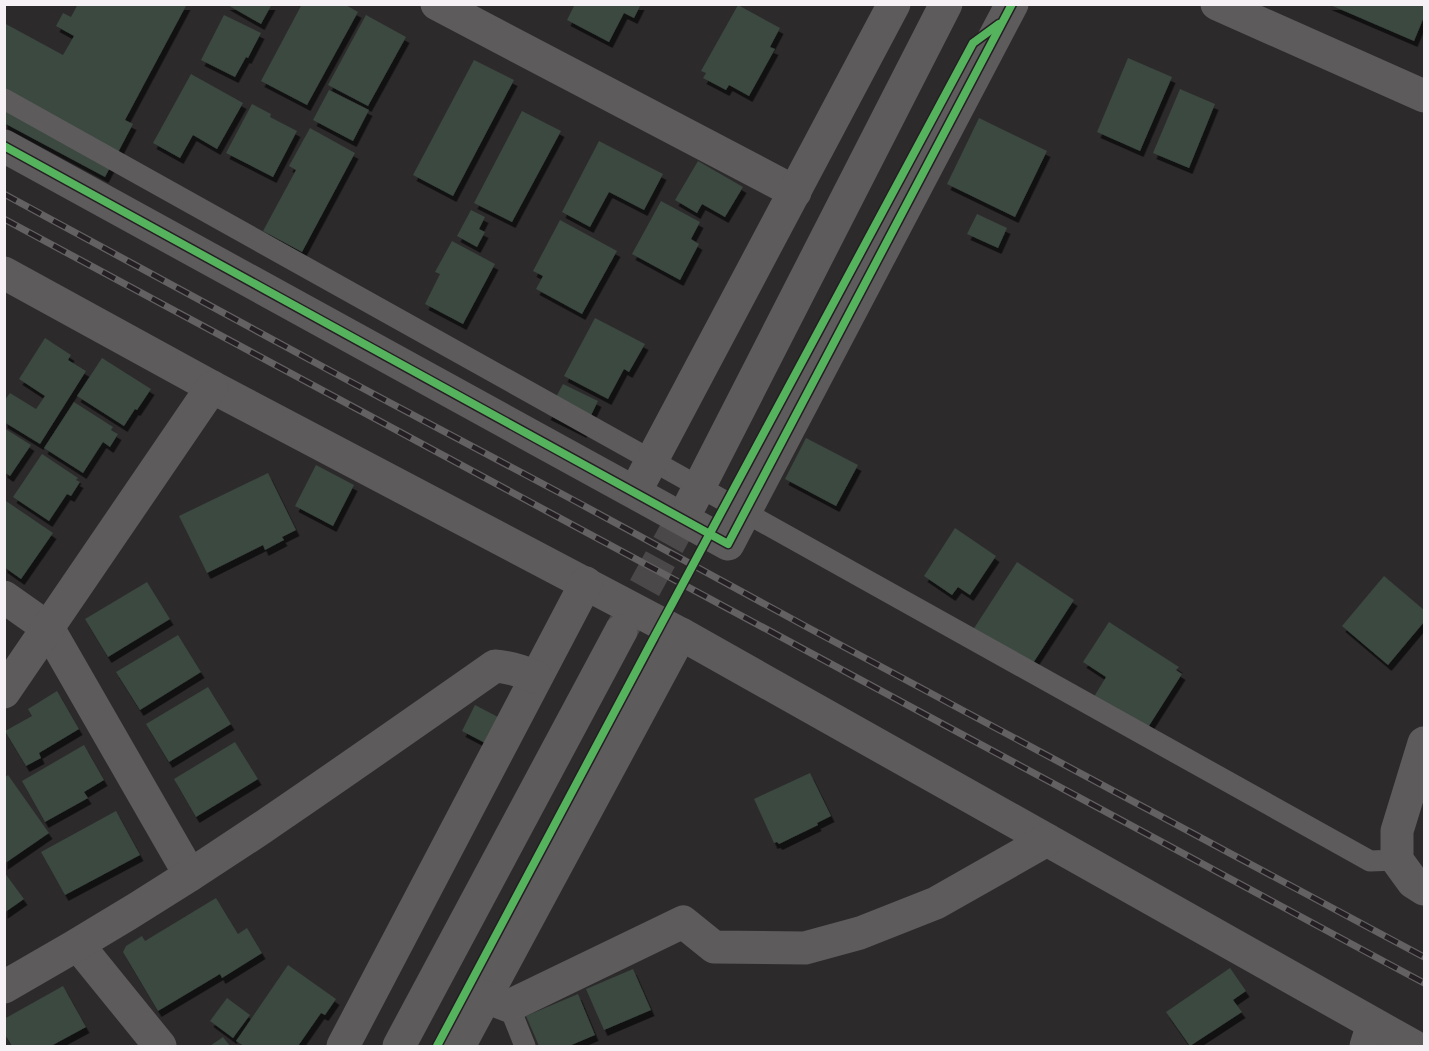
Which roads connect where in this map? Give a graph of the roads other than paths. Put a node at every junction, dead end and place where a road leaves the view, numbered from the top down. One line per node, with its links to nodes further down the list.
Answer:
1 (437, 4): 9 (street)
2 (894, 4): 9 (street)
3 (946, 4): 13 (street)
4 (1012, 4): 12 (street)
5 (1217, 4): 6 (street)
6 (1425, 96)
7 (4, 99): 23 (lane)
8 (4, 146): 12 (street)
9 (795, 192): 12 (street)
10 (4, 273): 11 (street)
11 (212, 387): 14 (street); 16 (street)
12 (635, 492)
13 (691, 503)
14 (586, 583): 18 (street); 19 (street)
15 (4, 597): 16 (street)
16 (48, 628): 20 (street); 24 (street)
17 (621, 631): 32 (street)
18 (681, 634): 22 (street); 28 (street)
19 (536, 677): 24 (street); 31 (street)
20 (4, 692)
21 (1425, 743): 23 (street)
22 (1047, 840): 28 (street); 29 (street)
23 (1397, 860): 25 (street)
24 (190, 875): 26 (street)
25 (1425, 889)
26 (78, 945): 27 (street); 30 (street)
27 (4, 987)
28 (497, 1001): 33 (street); 34 (lane)
29 (1369, 1035): 35 (street)
30 (159, 1047)
31 (343, 1047)
32 (399, 1047)
33 (459, 1047)
34 (525, 1047)
35 (1413, 1047)

